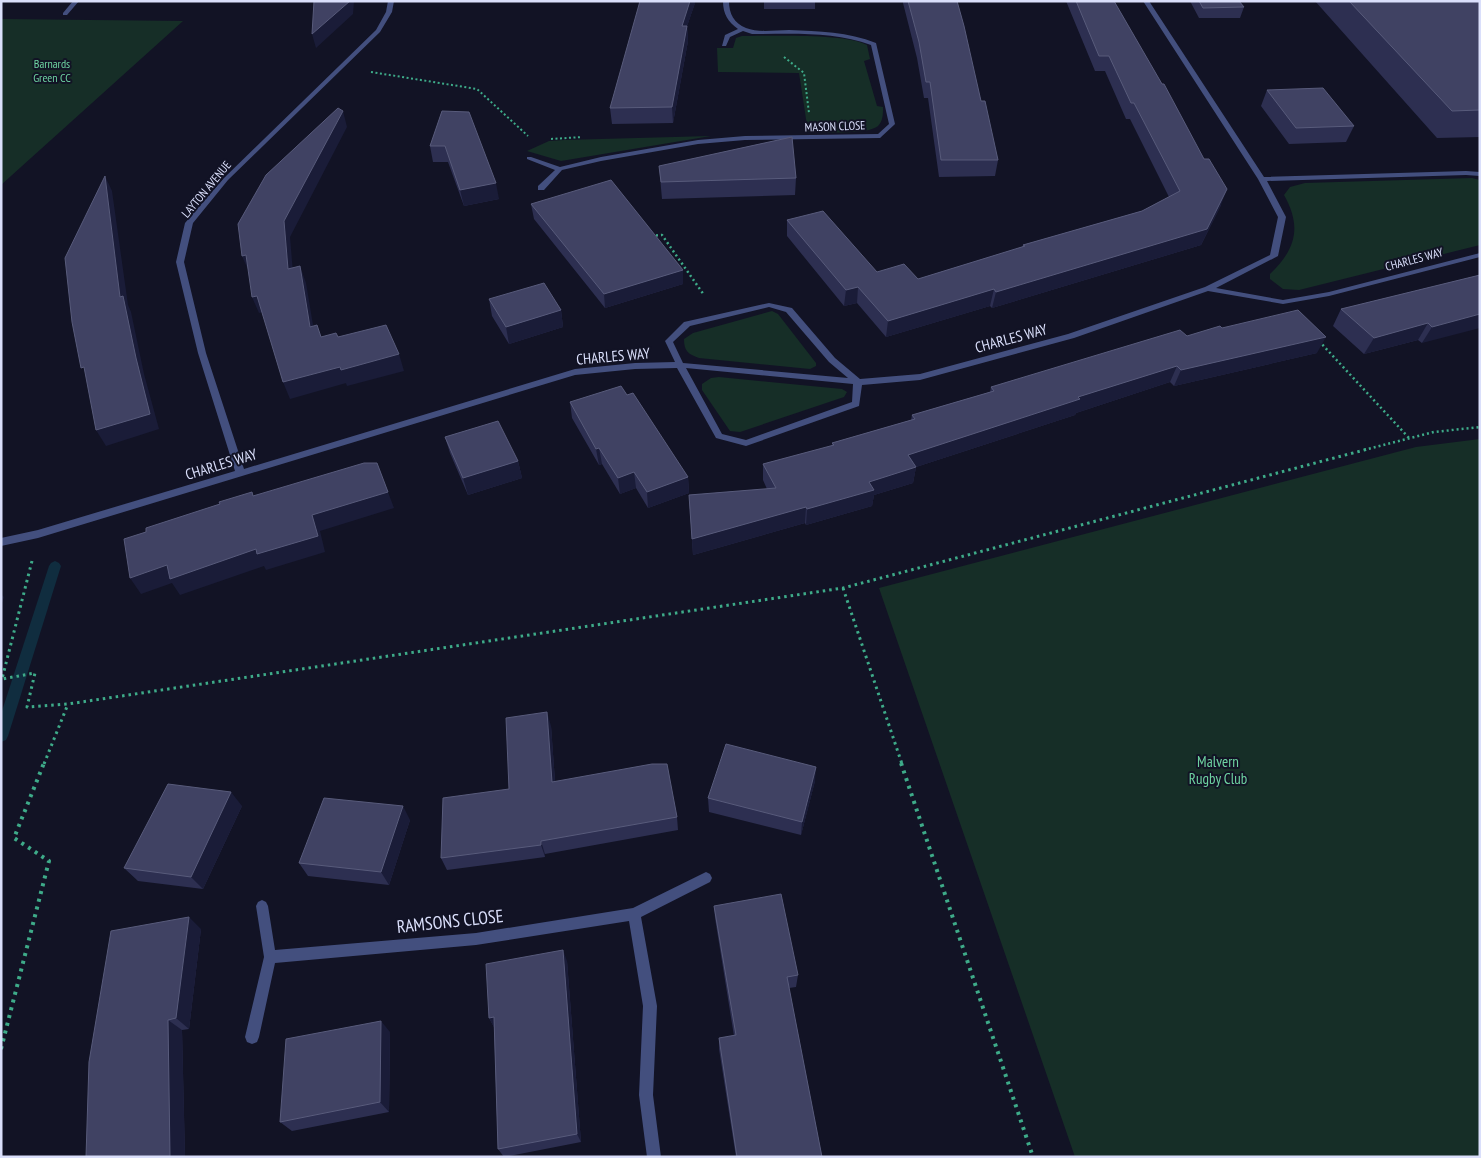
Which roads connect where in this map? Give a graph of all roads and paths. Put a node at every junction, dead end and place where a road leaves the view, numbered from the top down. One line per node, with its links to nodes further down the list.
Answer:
1 (76, 1): 5 (street)
2 (391, 1): 9 (street, LAYTON AVENUE)
3 (726, 1): 6 (street)
4 (1146, 1): 14 (street, CHARLES WAY)
5 (65, 14)
6 (741, 30): 7 (street, MASON CLOSE); 8 (street)
7 (752, 32): 10 (path); 10 (street, MASON CLOSE)
8 (724, 44)
9 (341, 67): 11 (path); 25 (street, LAYTON AVENUE)
10 (812, 139): 12 (street, MASON CLOSE)
11 (529, 158): 12 (street)
12 (560, 170): 15 (street, MASON CLOSE)
13 (1480, 174): 14 (street)
14 (1262, 179): 18 (street, CHARLES WAY)
15 (541, 188)
16 (647, 236): 19 (path)
17 (1480, 255): 18 (street, CHARLES WAY)
18 (1208, 289): 22 (street, CHARLES WAY)
19 (720, 317): 21 (street); 22 (street)
20 (1316, 337): 24 (path)
21 (680, 365): 22 (street, CHARLES WAY); 22 (street); 25 (street, CHARLES WAY)
22 (858, 382)
23 (1480, 427): 24 (path)
24 (1409, 438): 28 (path)
25 (240, 472): 26 (street, CHARLES WAY)
26 (38, 534): 27 (street, CHARLES WAY); 29 (path)
27 (1, 542)
28 (843, 588): 30 (path); 38 (path)
29 (2, 679): 30 (path)
30 (68, 704): 36 (path)
31 (706, 878): 33 (street, RAMSONS CLOSE)
32 (262, 906): 34 (street)
33 (634, 914): 34 (street, RAMSONS CLOSE); 37 (street)
34 (270, 957): 35 (street)
35 (252, 1037)
36 (1, 1049)
37 (654, 1157)
38 (1034, 1157)

